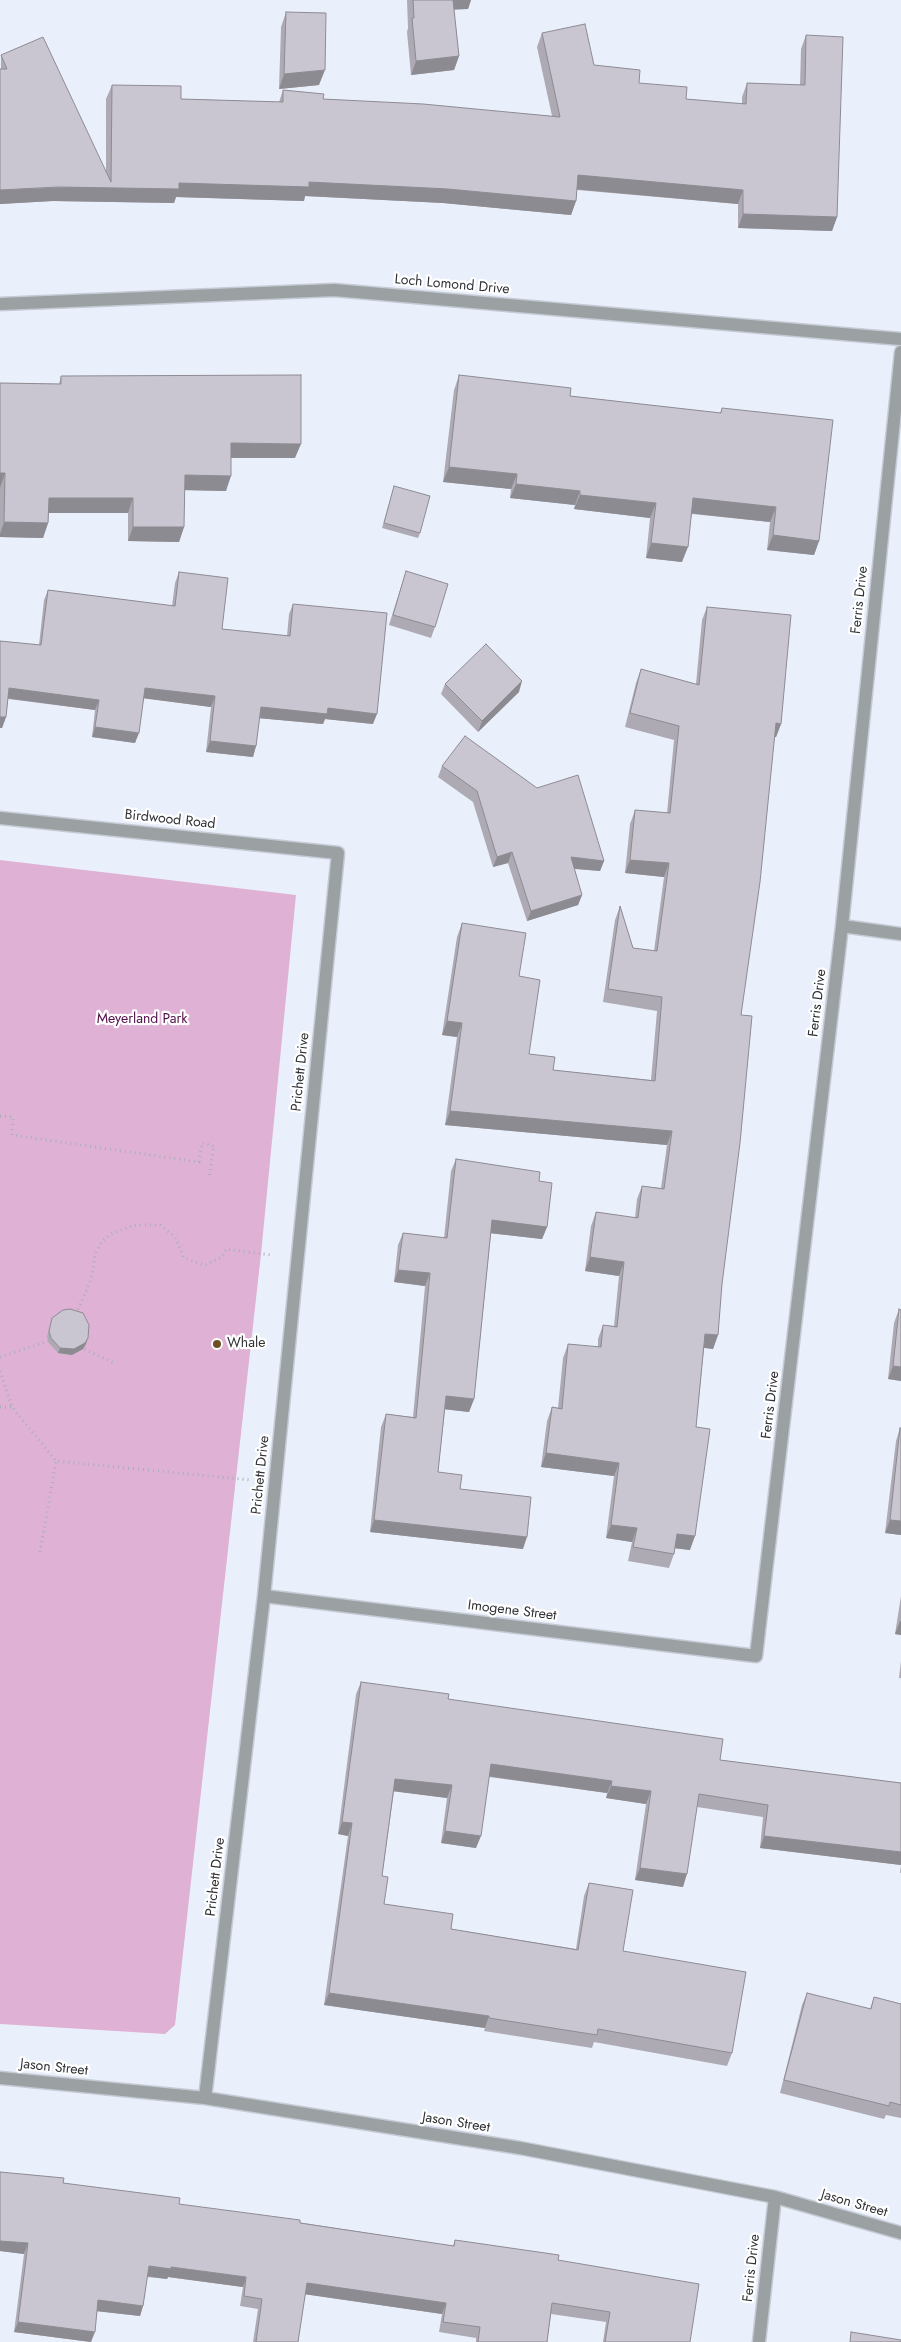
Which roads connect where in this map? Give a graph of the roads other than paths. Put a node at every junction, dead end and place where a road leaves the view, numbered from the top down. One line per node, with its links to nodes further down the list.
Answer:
1 (0, 304): 2 (street, Loch Lomond Drive)
2 (901, 339)
3 (901, 352): 6 (street, Ferris Drive)
4 (0, 818): 5 (street, Birdwood Road)
5 (338, 853): 8 (street, Prichett Drive)
6 (842, 926): 7 (street); 9 (street, Ferris Drive)
7 (901, 934)
8 (264, 1596): 9 (street, Imogene Street); 11 (street, Prichett Drive)
9 (756, 1656)
10 (0, 2078): 11 (street, Jason Street)
11 (204, 2098): 12 (street, Jason Street)
12 (775, 2197): 13 (street, Jason Street); 14 (street, Ferris Drive)
13 (901, 2233)
14 (759, 2342)

